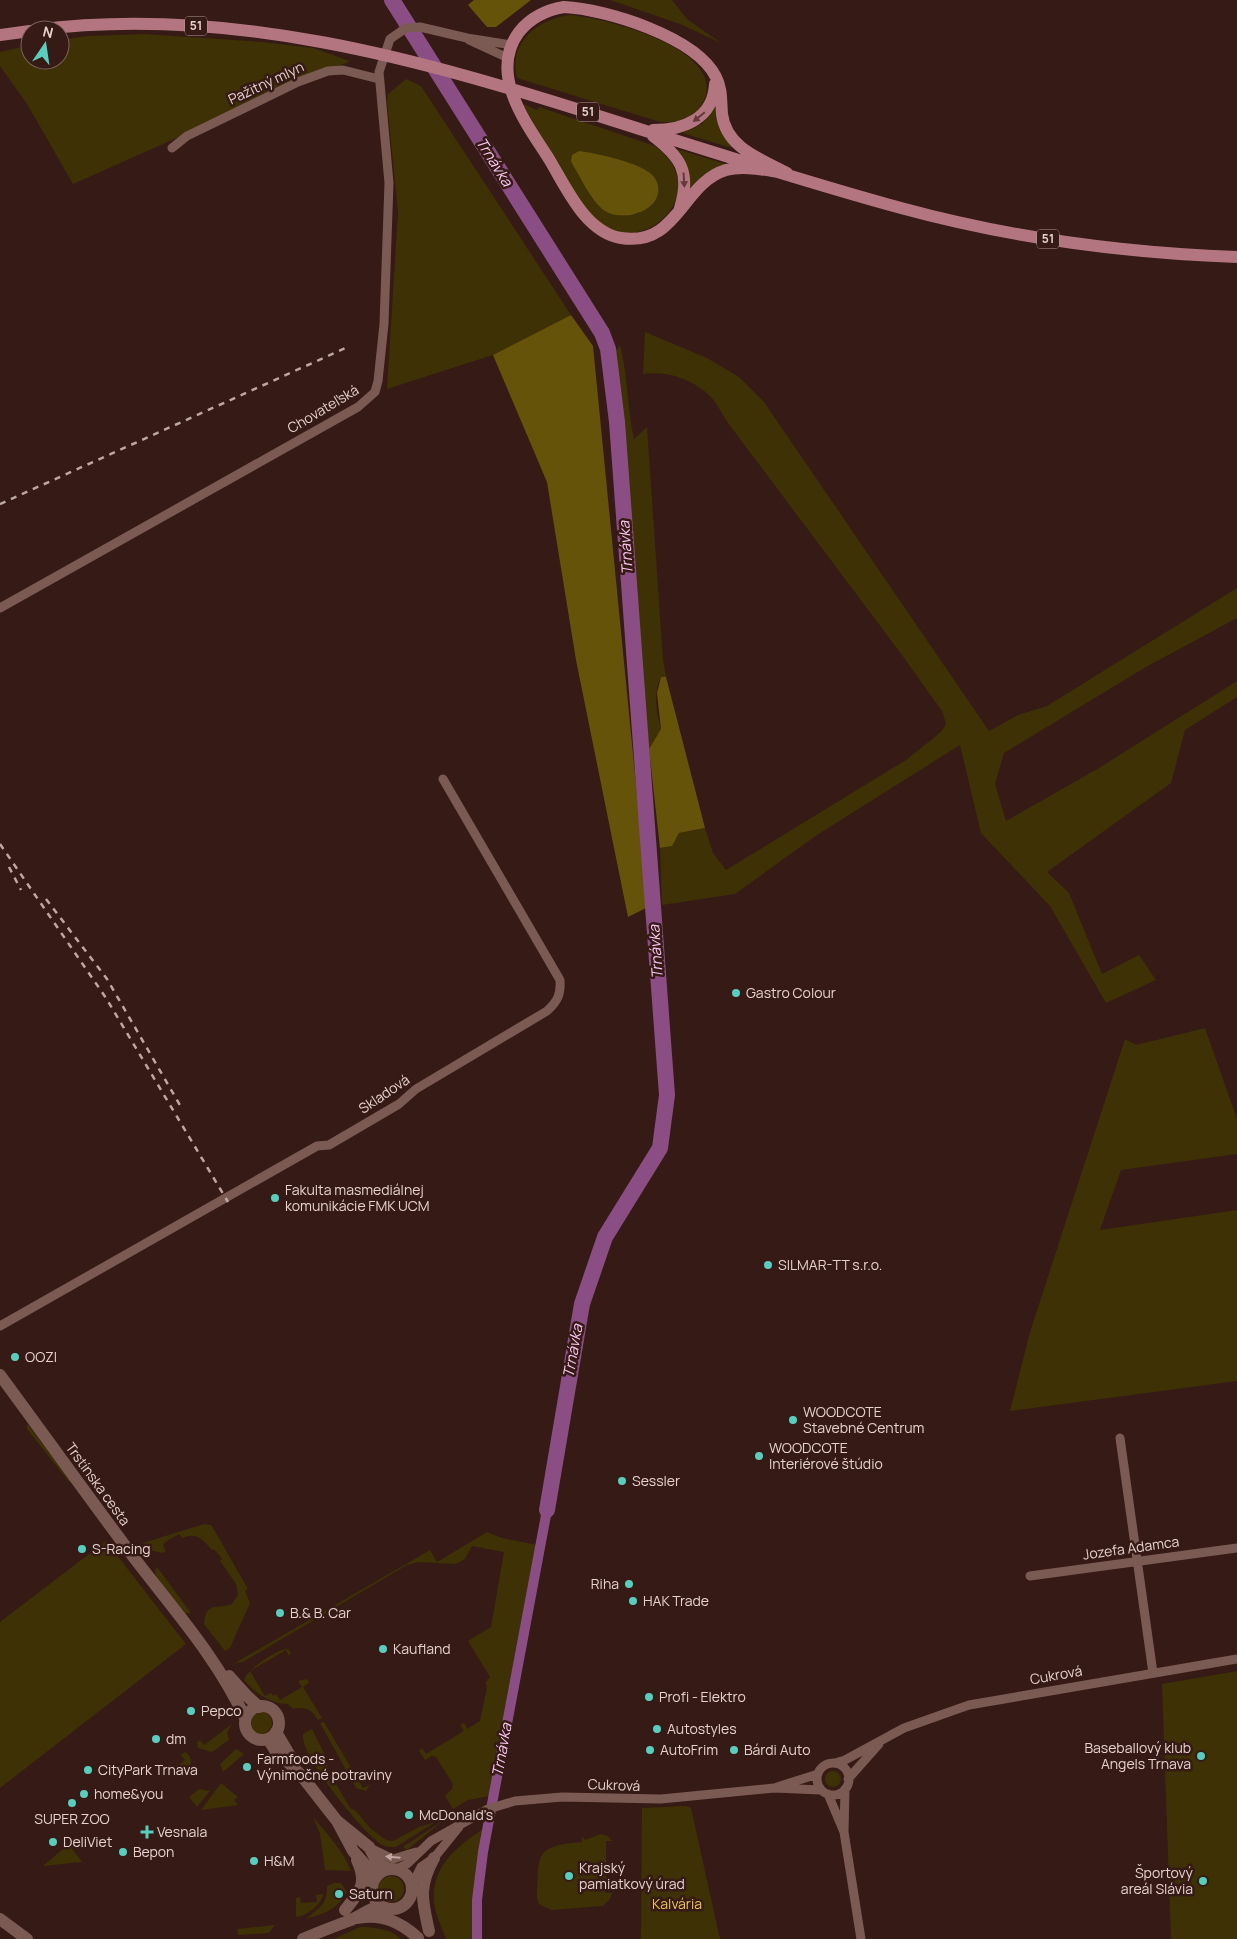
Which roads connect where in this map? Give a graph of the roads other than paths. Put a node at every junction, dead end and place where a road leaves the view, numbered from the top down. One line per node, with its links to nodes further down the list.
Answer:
1 (70, 27): 9 (main road, 51)
2 (20, 32): 3 (main road)
3 (0, 34)
4 (467, 38): 5 (street); 6 (street); 8 (street, Chovateľská)
5 (512, 45): 6 (main road); 7 (main road)
6 (508, 58): 12 (main road)
7 (714, 74): 9 (main road, one-way to 9); 11 (main road)
8 (379, 79): 10 (street, Pažitný mlyn); 14 (street, Chovateľská)
9 (645, 130): 11 (main road, 51); 12 (main road, one-way to 12)
10 (172, 148)
11 (787, 173): 12 (main road); 13 (main road, 51)
12 (678, 214)
13 (1237, 257)
14 (0, 608)
15 (442, 779): 16 (street, Skladová)
16 (0, 1326)
17 (0, 1375): 22 (main road, Trstínska cesta)
18 (1120, 1438): 20 (street)
19 (1237, 1548): 20 (street, Jozefa Adamca)
20 (1138, 1561): 21 (street, Jozefa Adamca); 24 (street)
21 (1030, 1576)
22 (210, 1656): 25 (main road, Trstínska cesta); 26 (main road, Trstínska cesta)
23 (1237, 1659): 24 (street, Cukrová)
24 (1153, 1673): 28 (street, Cukrová)
25 (259, 1707): 26 (main road); 27 (main road, Trstínska cesta)
26 (245, 1718): 27 (main road, Trstínska cesta)
27 (272, 1736): 35 (main road, Trstínska cesta)
28 (884, 1738): 29 (street, Cukrová); 31 (street, Cukrová)
29 (836, 1763): 30 (street); 31 (street)
30 (818, 1774): 32 (street, Cukrová); 34 (street)
31 (848, 1779): 33 (street)
32 (774, 1788): 34 (street, Cukrová); 36 (street, Cukrová)
33 (845, 1789): 34 (street); 37 (street)
34 (825, 1792): 37 (street)
35 (337, 1820): 38 (main road, Trstínska cesta); 39 (main road, Trstínska cesta)
36 (459, 1826): 40 (street, Cukrová); 41 (street, Cukrová)
37 (844, 1832): 53 (street)
38 (369, 1847): 40 (street, Cukrová, one-way to 38); 42 (main road, Trstínska cesta)
39 (353, 1851): 43 (main road, Trstínska cesta); 46 (main road)
40 (418, 1851): 42 (street, Cukrová)
41 (434, 1858): 44 (street, Cukrová); 48 (main road)
42 (393, 1869): 43 (main road); 44 (main road)
43 (373, 1884): 45 (main road); 46 (main road)
44 (411, 1891): 45 (main road); 48 (main road)
45 (386, 1908): 46 (main road); 52 (main road)
46 (349, 1914): 51 (main road); 52 (main road)
47 (5, 1923): 49 (main road); 50 (main road)
48 (431, 1935)
49 (18, 1939)
50 (27, 1939)
51 (303, 1939)
52 (419, 1939)
53 (861, 1939)

